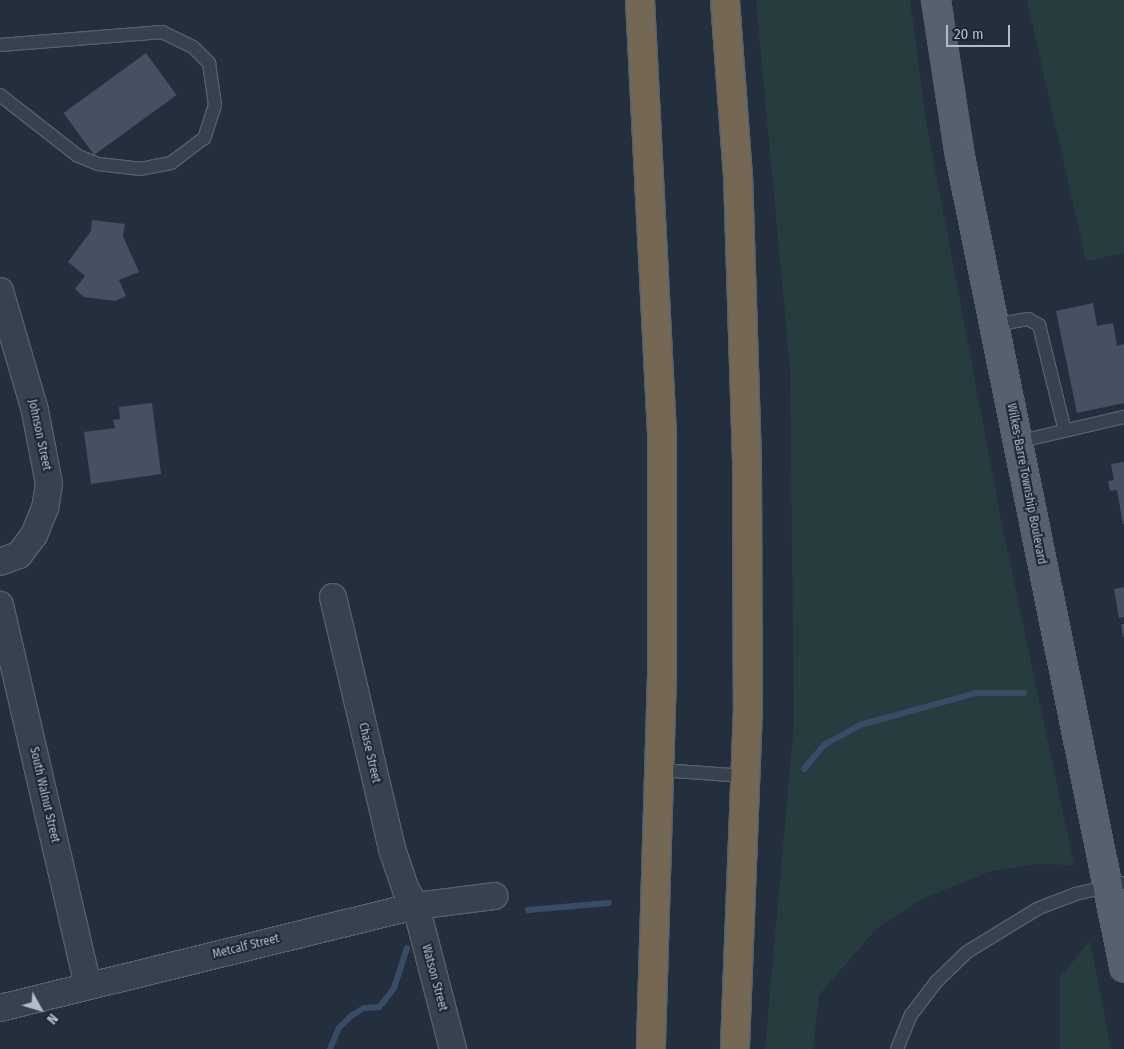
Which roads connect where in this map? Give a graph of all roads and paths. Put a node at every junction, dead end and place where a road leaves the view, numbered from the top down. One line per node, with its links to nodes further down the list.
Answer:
1 (640, 0): 14 (highway)
2 (725, 0): 15 (highway)
3 (936, 0): 7 (main road, Wilkes-Barre Township Boulevard)
4 (0, 45): 5 (lane)
5 (0, 95)
6 (0, 291): 11 (street, Johnson Street)
7 (994, 325): 9 (lane); 10 (main road, Wilkes-Barre Township Boulevard)
8 (1124, 417): 9 (lane)
9 (1065, 431): 10 (lane)
10 (1017, 442): 16 (main road, Wilkes-Barre Township Boulevard)
11 (0, 562)
12 (332, 597): 18 (street, Chase Street)
13 (0, 605): 20 (street, South Walnut Street)
14 (660, 770): 15 (lane); 23 (highway)
15 (746, 776): 24 (highway)
16 (1116, 885): 19 (main road, Wilkes-Barre Township Boulevard); 25 (lane)
17 (494, 896): 18 (street, Metcalf Street)
18 (416, 906): 20 (street, Metcalf Street); 22 (street, Watson Street)
19 (1124, 967)
20 (88, 985): 21 (street, Metcalf Street)
21 (0, 1008)
22 (453, 1049)
23 (651, 1049)
24 (735, 1049)
25 (897, 1049)

